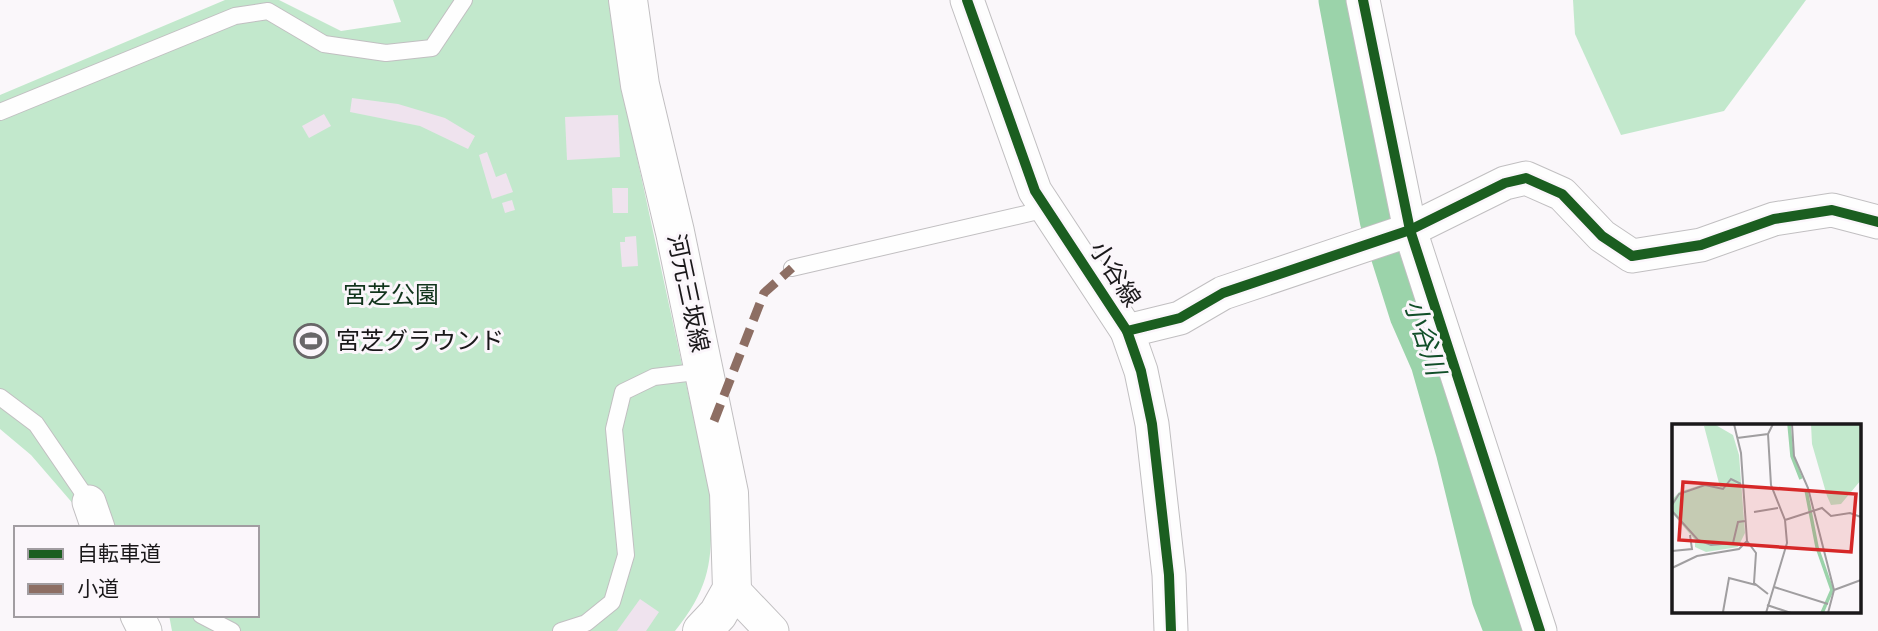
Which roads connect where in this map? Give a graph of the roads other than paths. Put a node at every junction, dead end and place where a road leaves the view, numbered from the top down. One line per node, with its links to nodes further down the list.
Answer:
1 (464, 0): 5 (lane)
2 (628, 0): 11 (street, 河元三坂線)
3 (967, 0): 6 (street, 小谷線)
4 (1363, 0): 8 (street)
5 (0, 112)
6 (1047, 208): 9 (lane); 10 (street, 小谷線)
7 (1878, 222): 8 (street)
8 (1410, 230): 10 (street); 21 (street)
9 (792, 268)
10 (1127, 331): 20 (street, 小谷線)
11 (704, 372): 14 (street, 河元三坂線); 17 (lane)
12 (0, 397): 13 (lane)
13 (93, 515)
14 (732, 589): 18 (street); 19 (street)
15 (205, 617): 16 (lane)
16 (232, 631)
17 (561, 631)
18 (702, 631)
19 (772, 631)
20 (1171, 631)
21 (1540, 631)

